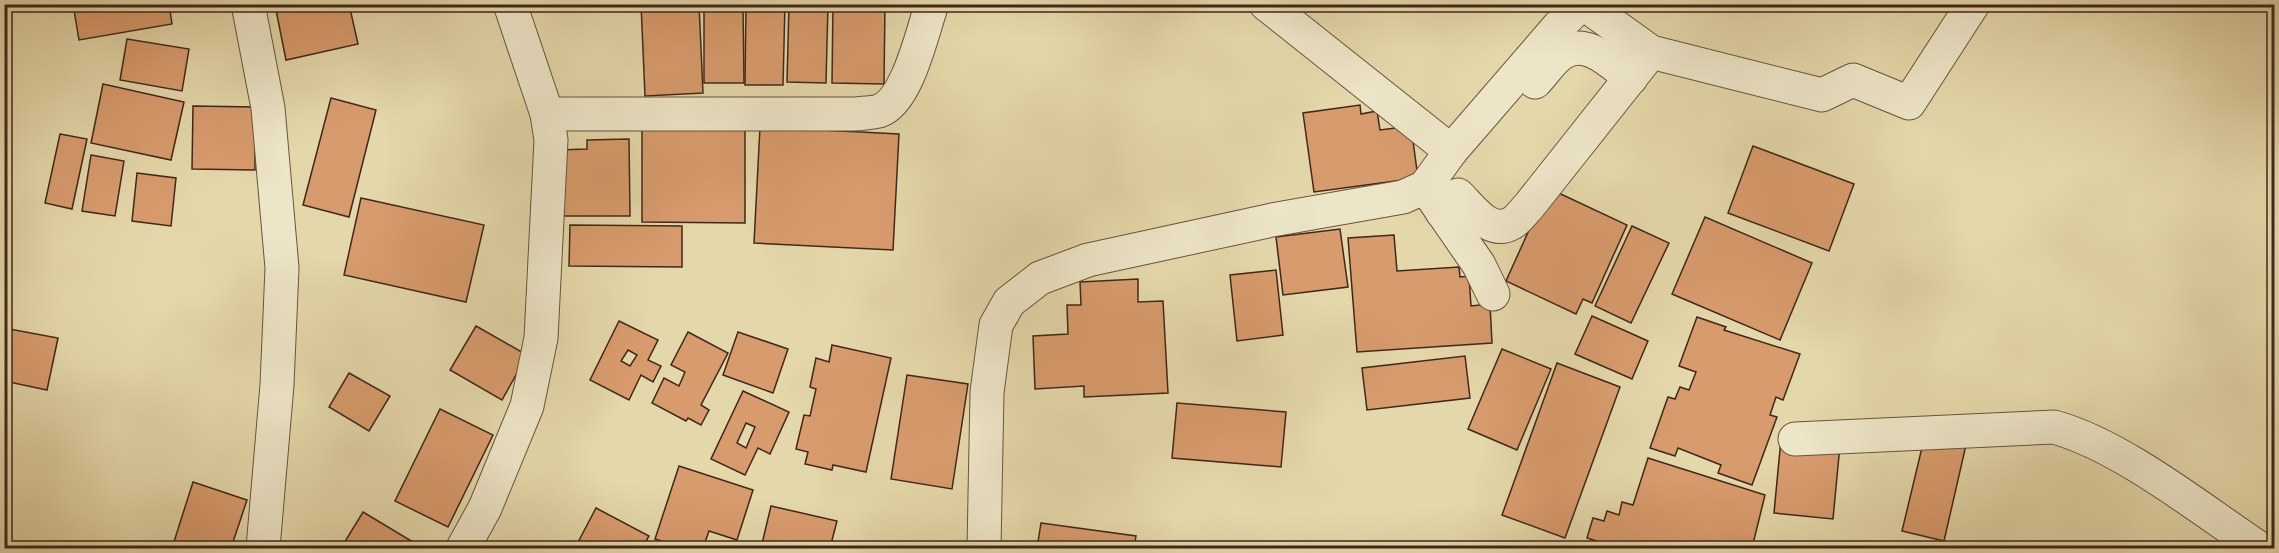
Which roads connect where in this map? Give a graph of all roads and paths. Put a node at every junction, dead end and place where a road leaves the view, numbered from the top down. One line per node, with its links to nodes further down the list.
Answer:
1 (248, 4): 15 (street)
2 (510, 4): 9 (street)
3 (932, 4): 9 (street)
4 (1582, 4): 7 (street); 10 (street)
5 (1972, 4): 7 (street)
6 (1273, 6): 10 (street)
7 (1651, 52): 8 (street)
8 (1631, 78): 11 (street); 11 (street)
9 (547, 114): 16 (street)
10 (1451, 151): 11 (street)
11 (1442, 198): 12 (street); 17 (street)
12 (1492, 294)
13 (1794, 439): 18 (street)
14 (2274, 530): 19 (street)
15 (263, 549)
16 (463, 549)
17 (984, 549)
18 (2259, 549)
19 (2265, 549)

